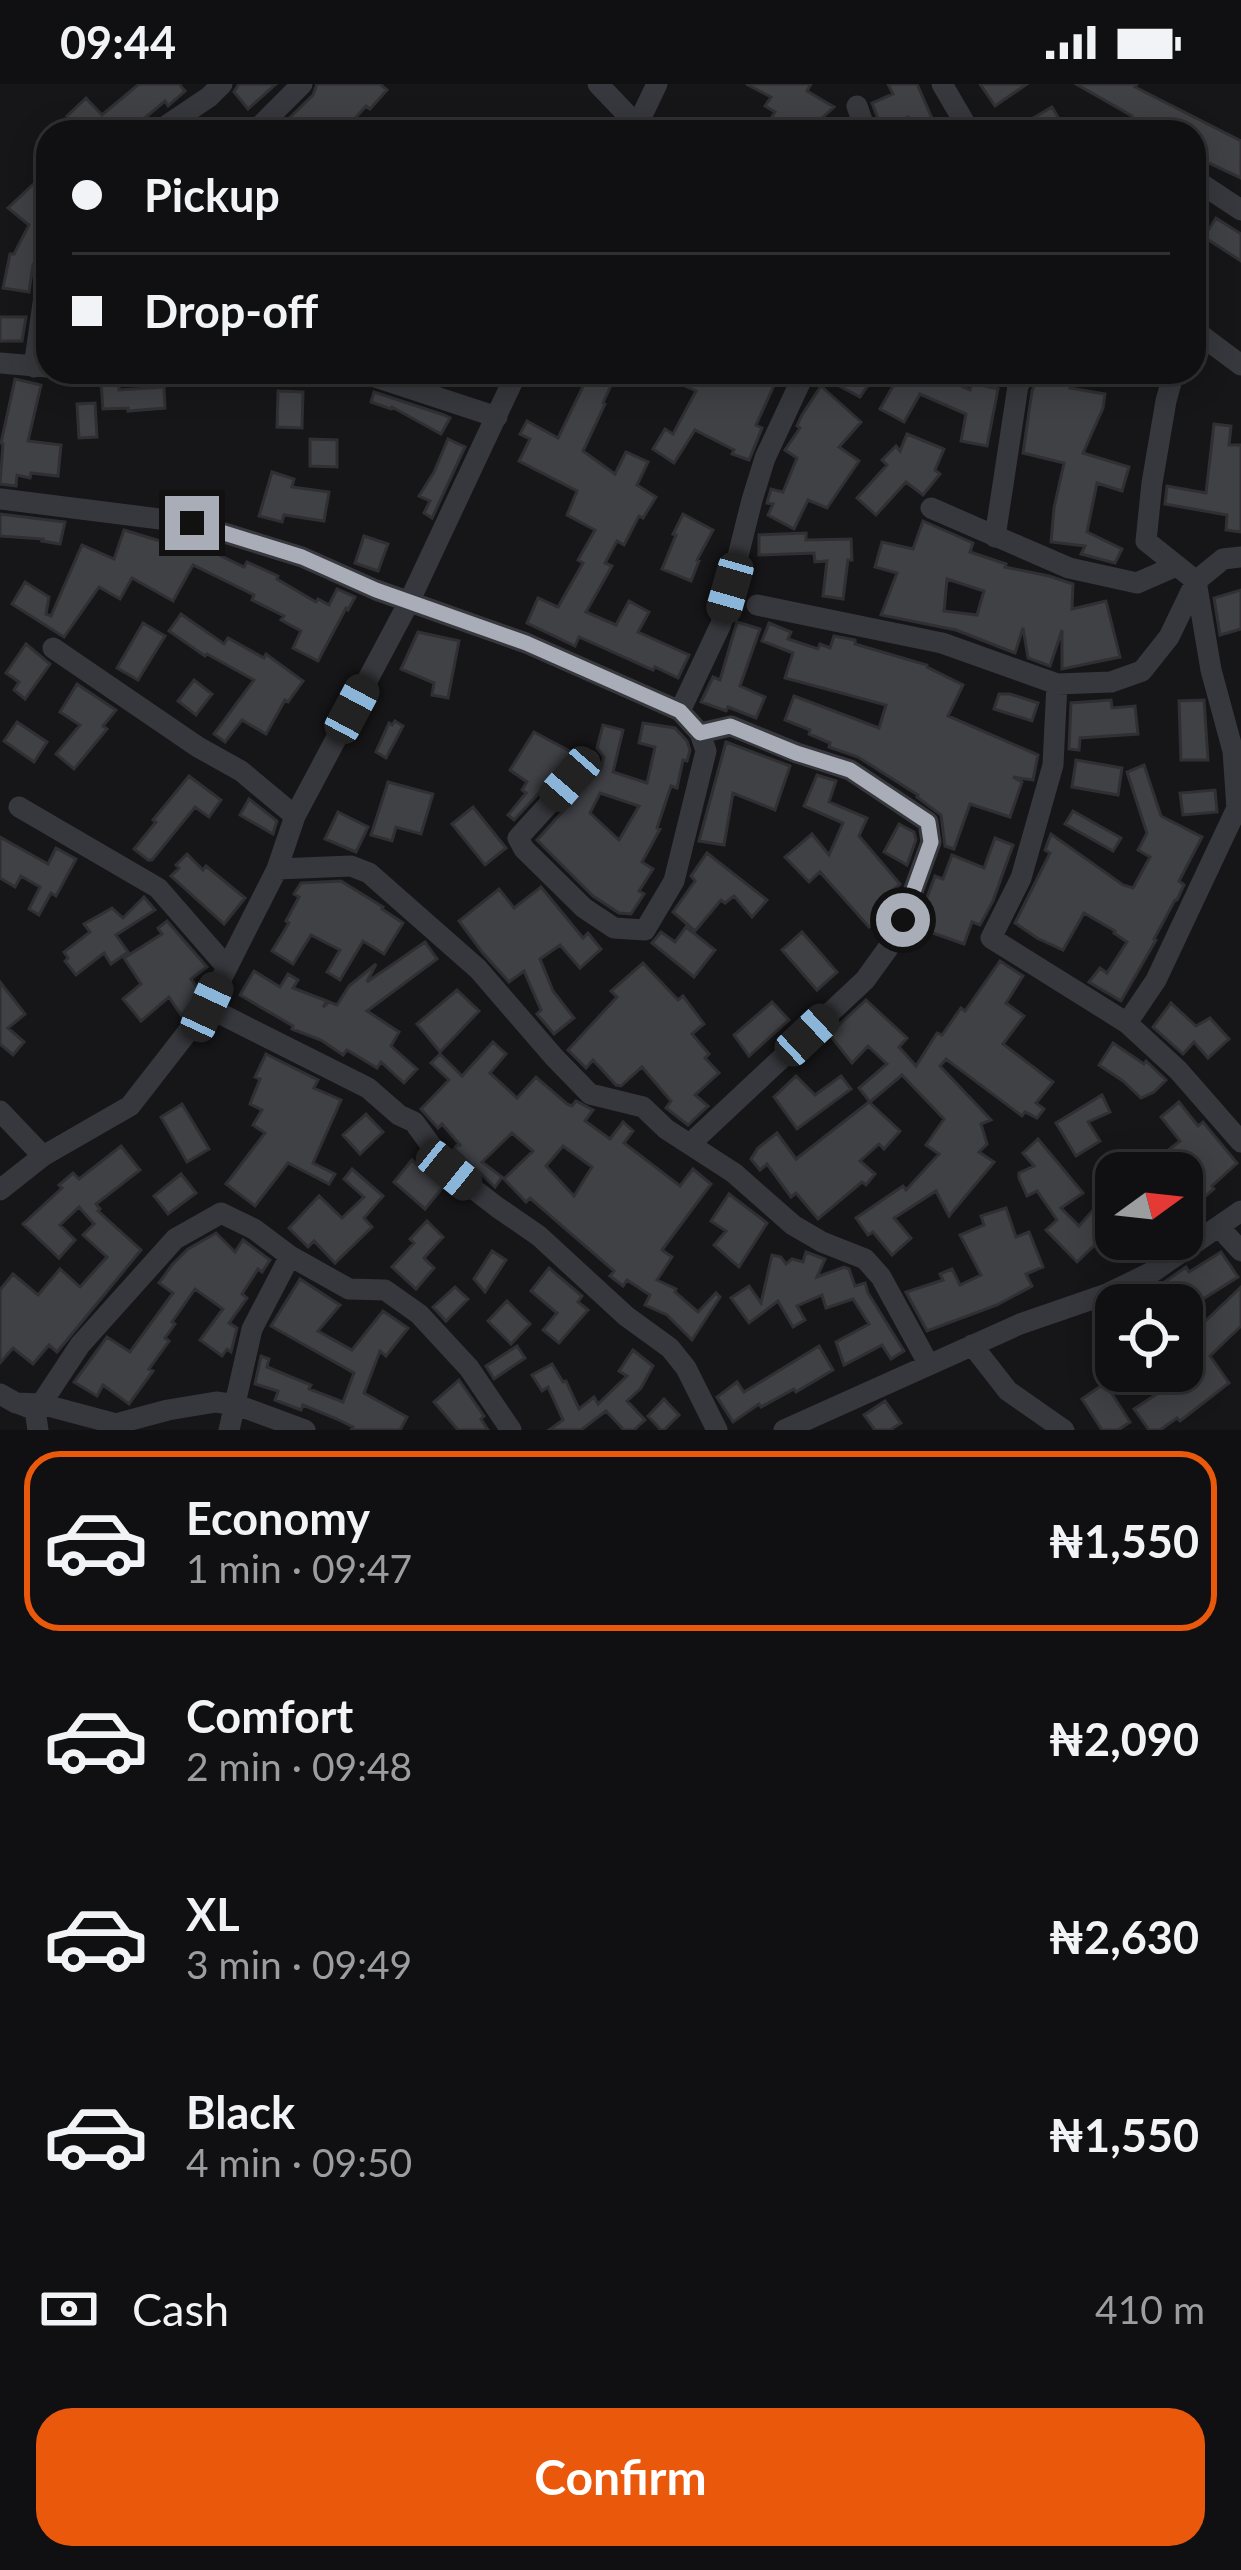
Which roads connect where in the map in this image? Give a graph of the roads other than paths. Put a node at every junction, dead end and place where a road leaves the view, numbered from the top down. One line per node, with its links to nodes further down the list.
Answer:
1 (222, 84): 7 (street)
2 (302, 84): 8 (street)
3 (598, 84): 9 (street)
4 (657, 84): 10 (street)
5 (942, 84): 12 (street)
6 (856, 106): 11 (street)
7 (175, 120)
8 (266, 120)
9 (632, 120)
10 (644, 120)
11 (861, 120)
12 (963, 120)
13 (1206, 187): 14 (street)
14 (1241, 210)
15 (1206, 340): 17 (street)
16 (0, 363): 18 (street)
17 (1241, 365)
18 (36, 367)
19 (397, 384): 24 (street)
20 (512, 384): 24 (street)
21 (799, 384): 35 (street)
22 (1019, 384): 27 (street)
23 (1171, 384): 29 (street)
24 (497, 417): 31 (street)
25 (1, 499): 31 (street)
26 (931, 508): 27 (street)
27 (995, 537): 29 (street)
28 (1241, 557): 30 (street)
29 (1176, 566): 30 (street)
30 (1196, 581): 34 (street); 43 (street)
31 (409, 602): 35 (street); 39 (street)
32 (757, 605): 34 (street)
33 (53, 648): 39 (street)
34 (1057, 684): 43 (street)
35 (680, 711): 36 (street)
36 (700, 733): 37 (street); 46 (street)
37 (590, 760)
38 (19, 808): 41 (street)
39 (295, 816): 40 (street)
40 (277, 869): 41 (street); 46 (street)
41 (226, 966): 42 (street)
42 (207, 1007): 47 (street); 62 (street)
43 (1127, 1023): 45 (street)
44 (0, 1111): 47 (street)
45 (1241, 1142)
46 (690, 1144): 54 (street)
47 (43, 1156): 48 (street)
48 (0, 1190)
49 (1241, 1211): 50 (street)
50 (1219, 1227): 51 (street); 53 (street)
51 (1241, 1251)
52 (290, 1256): 56 (street); 57 (street); 61 (street)
53 (972, 1345): 54 (street); 64 (street)
54 (928, 1365): 63 (street)
55 (8, 1398): 56 (street); 58 (street)
56 (41, 1404): 57 (street)
57 (237, 1406): 59 (street); 60 (street)
58 (38, 1430)
59 (229, 1430)
60 (305, 1430)
61 (511, 1430)
62 (717, 1430)
63 (784, 1430)
64 (1064, 1430)

